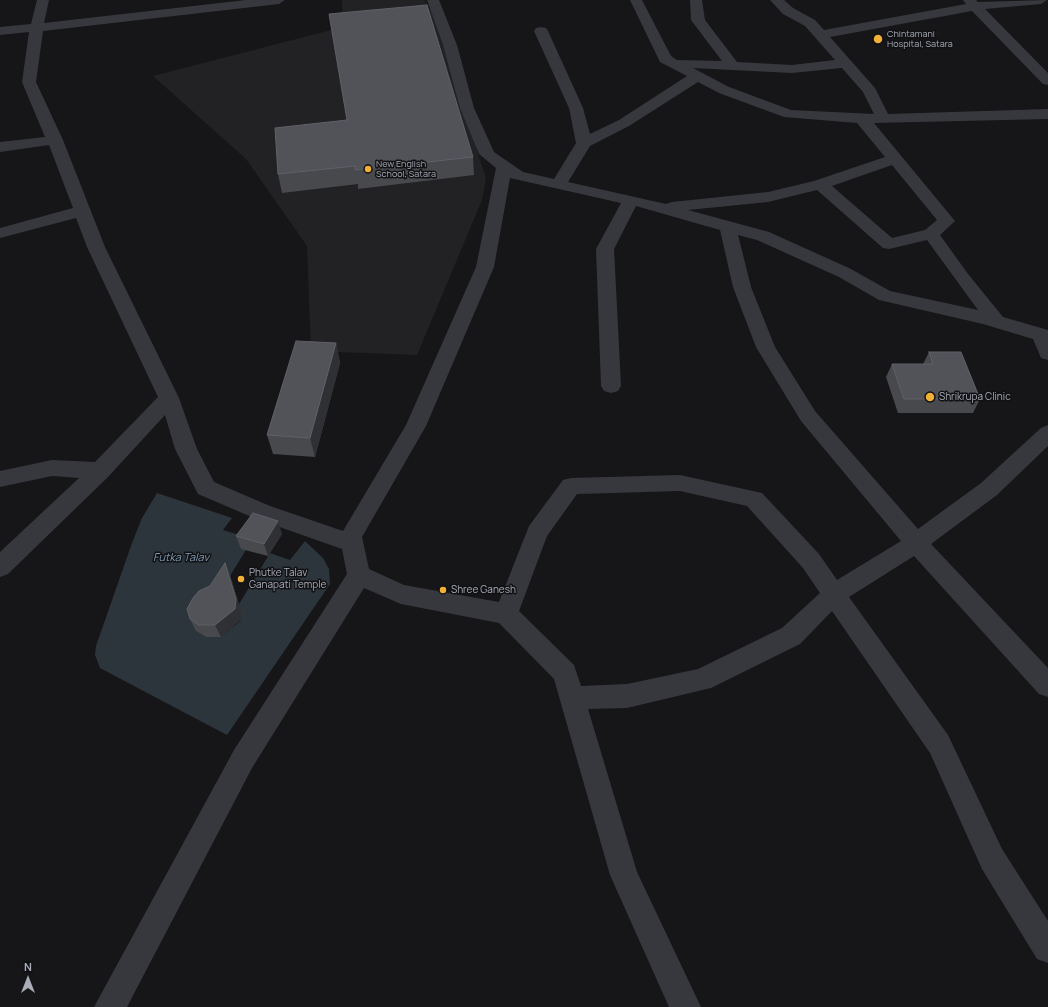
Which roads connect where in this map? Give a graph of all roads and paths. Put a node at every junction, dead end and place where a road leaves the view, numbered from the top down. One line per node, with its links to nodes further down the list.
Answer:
1 (43, 0): 10 (street)
2 (279, 0): 9 (street)
3 (434, 0): 26 (street)
4 (636, 0): 14 (street)
5 (696, 0): 16 (street)
6 (776, 0): 13 (street)
7 (1040, 0): 8 (street)
8 (972, 3): 13 (street); 18 (street)
9 (177, 6): 10 (street)
10 (37, 26): 11 (street); 22 (street)
11 (0, 31)
12 (541, 31): 23 (street)
13 (821, 35): 15 (street)
14 (673, 63): 16 (street); 17 (street)
15 (847, 64): 16 (street); 20 (street)
16 (734, 67)
17 (697, 76): 21 (street); 23 (street)
18 (1047, 79)
19 (1048, 114): 20 (street)
20 (883, 118): 21 (street)
21 (862, 119): 25 (street)
22 (55, 140): 24 (street); 31 (street)
23 (584, 143): 27 (street)
24 (0, 147)
25 (895, 159): 28 (street); 34 (street)
26 (504, 166): 27 (street); 43 (street)
27 (559, 184): 29 (street)
28 (820, 184): 30 (street); 34 (street)
29 (631, 200): 30 (street); 38 (street)
30 (660, 208): 32 (street)
31 (82, 211): 33 (street); 39 (street)
32 (728, 227): 35 (street); 44 (street)
33 (0, 233)
34 (931, 234): 35 (street)
35 (997, 322): 36 (street)
36 (1044, 332): 37 (street)
37 (1048, 354)
38 (611, 386)
39 (169, 398): 41 (street); 43 (street)
40 (1048, 433): 44 (street)
41 (100, 471): 42 (street); 45 (street)
42 (0, 479)
43 (352, 543): 46 (street)
44 (916, 544): 47 (street); 49 (street)
45 (0, 567)
46 (359, 575): 48 (street); 52 (street)
47 (834, 594): 48 (street); 50 (street); 51 (street)
48 (506, 614): 50 (street)
49 (1048, 686)
50 (573, 698): 53 (street)
51 (1048, 948)
52 (110, 1007)
53 (685, 1007)

